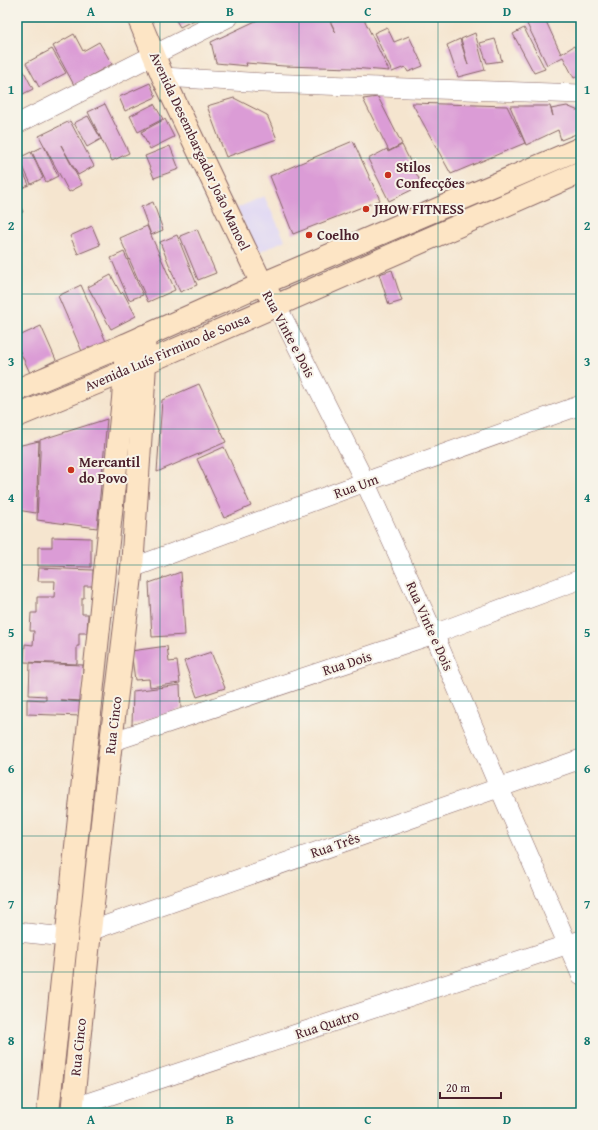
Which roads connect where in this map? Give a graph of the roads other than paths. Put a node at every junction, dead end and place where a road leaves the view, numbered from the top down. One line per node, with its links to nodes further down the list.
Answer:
1 (138, 17): 3 (street, Avenida Desembargador João Manoel)
2 (229, 17): 3 (street)
3 (154, 54): 4 (street, Avenida Desembargador João Manoel); 6 (street)
4 (163, 77): 5 (street); 9 (street, Avenida Desembargador João Manoel)
5 (581, 94)
6 (17, 124)
7 (581, 148): 9 (street, Avenida Luís Firmino de Sousa)
8 (581, 172): 10 (street, Avenida Luís Firmino de Sousa)
9 (262, 284): 10 (street, Rua Vinte e Dois); 11 (street, Avenida Luís Firmino de Sousa)
10 (277, 306): 12 (street, Avenida Luís Firmino de Sousa); 16 (street, Rua Vinte e Dois)
11 (134, 341): 12 (street, Rua Cinco); 13 (street, Avenida Luís Firmino de Sousa)
12 (135, 367): 15 (street, Avenida Luís Firmino de Sousa); 17 (street, Rua Cinco); 25 (street, Rua Cinco)
13 (17, 390)
14 (581, 406): 16 (street, Rua Um)
15 (17, 416)
16 (365, 482): 17 (street, Rua Um); 19 (street, Rua Vinte e Dois)
17 (132, 568): 20 (street, Rua Cinco)
18 (581, 579): 19 (street, Rua Dois)
19 (434, 634): 20 (street, Rua Dois); 22 (street, Rua Vinte e Dois)
20 (111, 742): 23 (street, Rua Cinco)
21 (581, 759): 22 (street, Rua Três)
22 (498, 788): 23 (street, Rua Três); 26 (street, Rua Vinte e Dois)
23 (90, 930): 28 (street, Rua Cinco)
24 (17, 932): 25 (street)
25 (66, 937): 29 (street, Rua Cinco)
26 (574, 942): 27 (street, Rua Vinte e Dois); 28 (street, Rua Quatro)
27 (581, 975)
28 (72, 1110)
29 (48, 1113)

